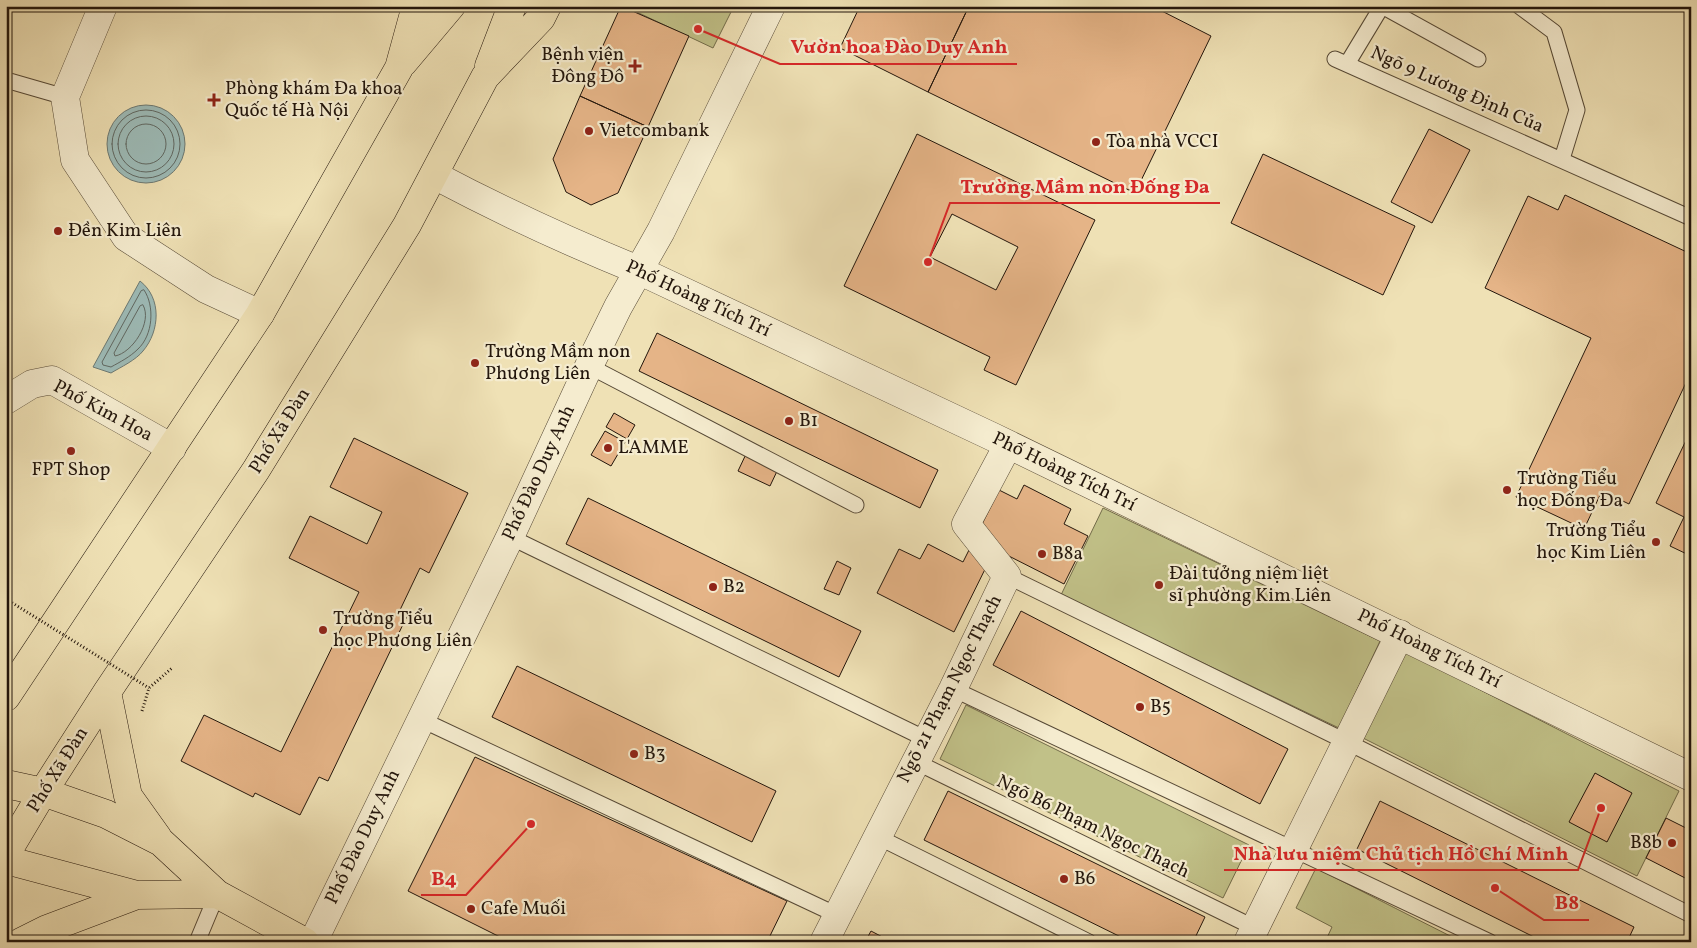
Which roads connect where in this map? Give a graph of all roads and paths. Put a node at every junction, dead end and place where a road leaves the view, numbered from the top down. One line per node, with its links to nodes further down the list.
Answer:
1 (103, 6): 12 (street)
2 (416, 6): 9 (main road)
3 (452, 6): 9 (main road)
4 (512, 6): 10 (main road)
5 (547, 6): 10 (main road, Phố Xã Đàn)
6 (772, 6): 16 (street, Phố Đào Duy Anh)
7 (1519, 6): 13 (lane)
8 (1478, 59): 13 (lane, Ngõ 9 Lương Định Của)
9 (399, 68): 17 (main road)
10 (485, 77): 14 (main road, Phố Xã Đàn)
11 (6, 80): 12 (lane)
12 (65, 97): 17 (street)
13 (1562, 159): 15 (lane, Ngõ 9 Lương Định Của)
14 (434, 175): 16 (street, Phố Hoàng Tích Trí); 30 (main road, Phố Xã Đàn)
15 (1691, 218)
16 (638, 270): 18 (street, Phố Đào Duy Anh); 20 (street, Phố Hoàng Tích Trí)
17 (260, 314): 21 (main road)
18 (589, 366): 22 (lane); 23 (street, Phố Đào Duy Anh)
19 (6, 400): 21 (street, Phố Kim Hoa)
20 (1008, 444): 24 (street, Ngõ 21 Phạm Ngọc Thạch); 26 (street, Phố Hoàng Tích Trí)
21 (172, 448): 31 (main road)
22 (856, 505)
23 (510, 537): 33 (street, Phố Đào Duy Anh); 35 (lane, Ngõ B6 Phạm Ngọc Thạch)
24 (1007, 576): 29 (street, Ngõ 21 Phạm Ngọc Thạch); 34 (lane)
25 (6, 600): 28 (path, bridge)
26 (1400, 634): 34 (street); 36 (street, Phố Hoàng Tích Trí)
27 (172, 668): 28 (path)
28 (149, 688): 32 (path)
29 (952, 689): 35 (street, Ngõ 21 Phạm Ngọc Thạch); 41 (lane)
30 (107, 692): 38 (main road, Phố Xã Đàn); 40 (main road)
31 (6, 697)
32 (141, 715)
33 (420, 718): 47 (lane); 52 (street, Phố Đào Duy Anh)
34 (1347, 742): 41 (street); 46 (lane)
35 (920, 750): 39 (street, Ngõ 21 Phạm Ngọc Thạch); 48 (lane, Ngõ B6 Phạm Ngọc Thạch)
36 (1691, 777)
37 (6, 784): 38 (main road)
38 (43, 792): 40 (main road); 42 (main road, Phố Xã Đàn)
39 (876, 836): 47 (street, Ngõ 21 Phạm Ngọc Thạch); 54 (lane)
40 (161, 842): 44 (main road)
41 (1295, 848): 48 (street); 55 (lane)
42 (6, 854)
43 (6, 860): 45 (main road)
44 (217, 894): 45 (main road); 50 (lane); 51 (main road)
45 (137, 895): 49 (main road)
46 (1691, 915)
47 (837, 916): 53 (street, Ngõ 21 Phạm Ngọc Thạch)
48 (1252, 935)
49 (21, 942)
50 (197, 942)
51 (305, 942)
52 (313, 942)
53 (824, 942)
54 (1089, 942)
55 (1490, 942)

